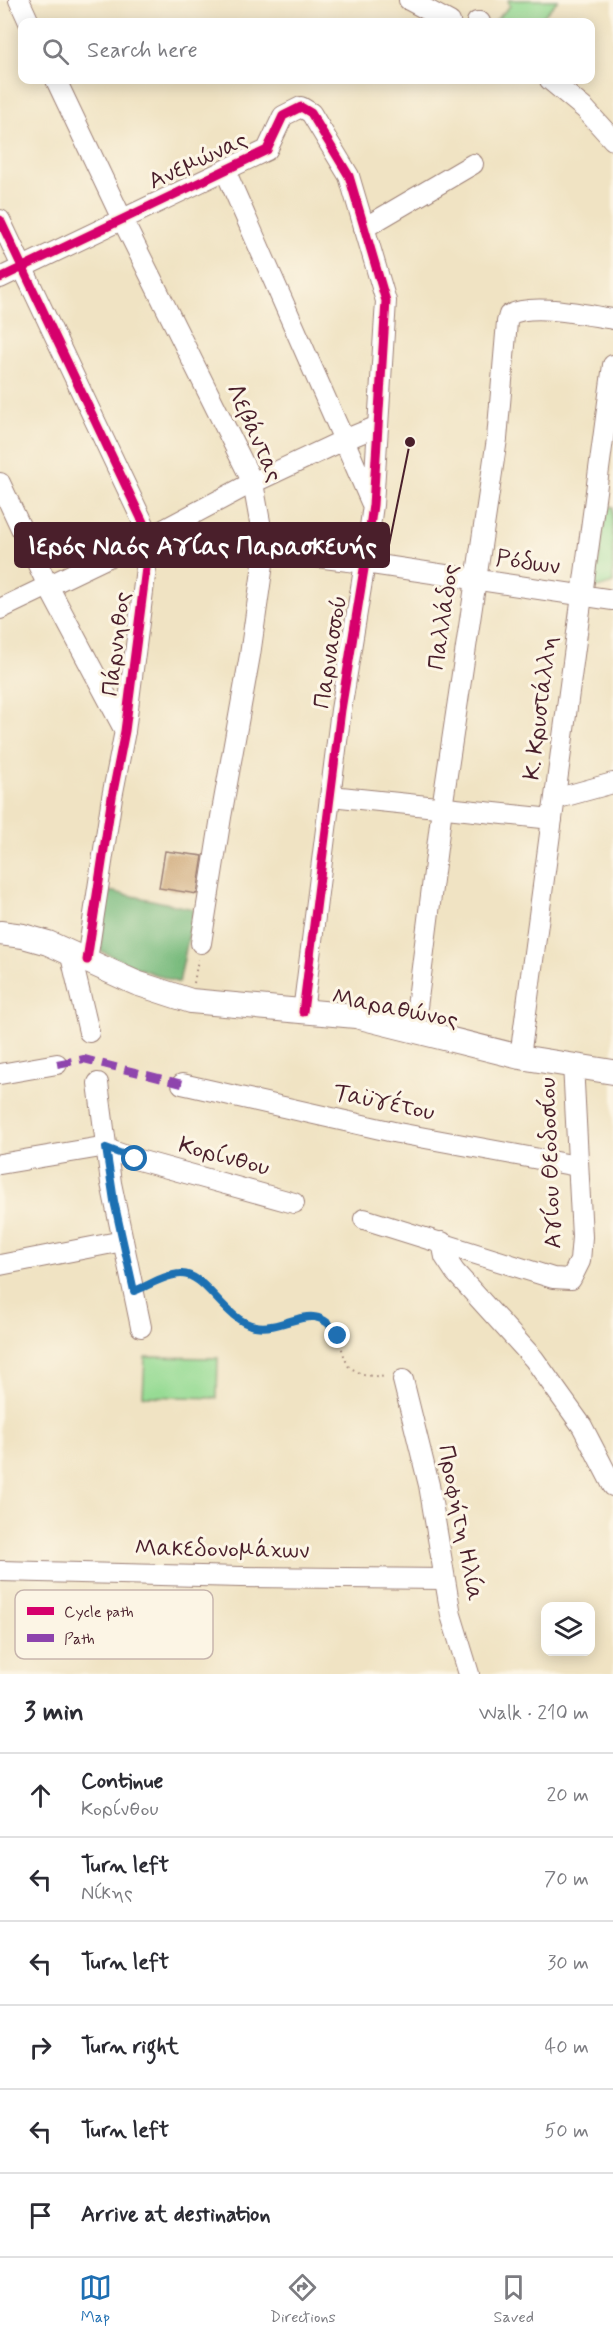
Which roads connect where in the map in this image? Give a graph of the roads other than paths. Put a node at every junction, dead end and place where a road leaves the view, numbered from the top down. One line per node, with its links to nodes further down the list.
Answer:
1 (19, 0): 3 (street)
2 (409, 0): 4 (street)
3 (27, 18)
4 (443, 18)
5 (58, 84): 10 (street, Λεβάντας)
6 (555, 84): 7 (street)
7 (613, 140)
8 (473, 164): 12 (street)
9 (225, 171): 10 (street, Ανεμώνας); 12 (street, Ανεμώνας); 18 (street)
10 (122, 219): 13 (street, Ανεμώνας); 20 (street, Λεβάντας)
11 (0, 220): 13 (street)
12 (364, 228): 17 (street, Παρνασσού)
13 (22, 268): 14 (street, Ανεμώνας); 22 (street)
14 (0, 278)
15 (613, 319): 25 (street, Παλλάδος)
16 (613, 365): 27 (street, Κ. Κρυστάλλη)
17 (378, 426): 18 (street); 21 (street, Παρνασσού)
18 (344, 440): 20 (street); 21 (street)
19 (0, 483): 26 (street)
20 (253, 483): 22 (street); 23 (street, Λεβάντας)
21 (373, 504): 24 (street, Παρνασσού)
22 (150, 537): 23 (street, Ρόδων); 26 (street); 30 (street, Πάρνηθος)
23 (265, 550): 24 (street, Ρόδων); 36 (street, Λεβάντας)
24 (365, 563): 25 (street, Ρόδων); 32 (street, Παρνασσού)
25 (475, 580): 27 (street, Ρόδων); 33 (street, Παλλάδος)
26 (48, 586): 29 (street); 30 (street)
27 (581, 596): 28 (street, Ρόδων); 34 (street, Κ. Κρυστάλλη)
28 (613, 600)
29 (0, 609)
30 (125, 731): 37 (street, Πάρνηθος)
31 (613, 783): 34 (street)
32 (332, 796): 33 (street); 38 (street, Παρνασσού)
33 (442, 808): 34 (street); 39 (street, Παλλάδος)
34 (554, 809): 41 (street, Κ. Κρυστάλλη)
35 (0, 933): 37 (main road, Μαραθώνος)
36 (201, 943)
37 (78, 956): 38 (main road, Μαραθώνος); 40 (street)
38 (303, 1012): 39 (main road, Μαραθώνος)
39 (414, 1030): 41 (main road, Μαραθώνος)
40 (89, 1032)
41 (520, 1057): 43 (main road, Μαραθώνος)
42 (57, 1064): 45 (street)
43 (573, 1064): 44 (main road, Μαραθώνος); 50 (street, Αγίου Θεοδοσίου)
44 (613, 1072)
45 (0, 1074)
46 (98, 1083): 48 (street)
47 (182, 1084): 50 (street, Ταϋγέτου)
48 (106, 1148): 49 (street, Κορίνθου); 51 (street, Κορίνθου); 53 (street)
49 (0, 1164)
50 (577, 1166): 54 (street, Αγίου Θεοδοσίου)
51 (294, 1203)
52 (364, 1219): 54 (street)
53 (123, 1241): 55 (street); 56 (street)
54 (442, 1242): 58 (street)
55 (0, 1265)
56 (141, 1327)
57 (403, 1380): 60 (street, Προφήτη Ηλία)
58 (613, 1486)
59 (0, 1571): 60 (street, Μακεδονομάχων)
60 (444, 1579): 61 (street, Προφήτη Ηλία)
61 (469, 1674)

